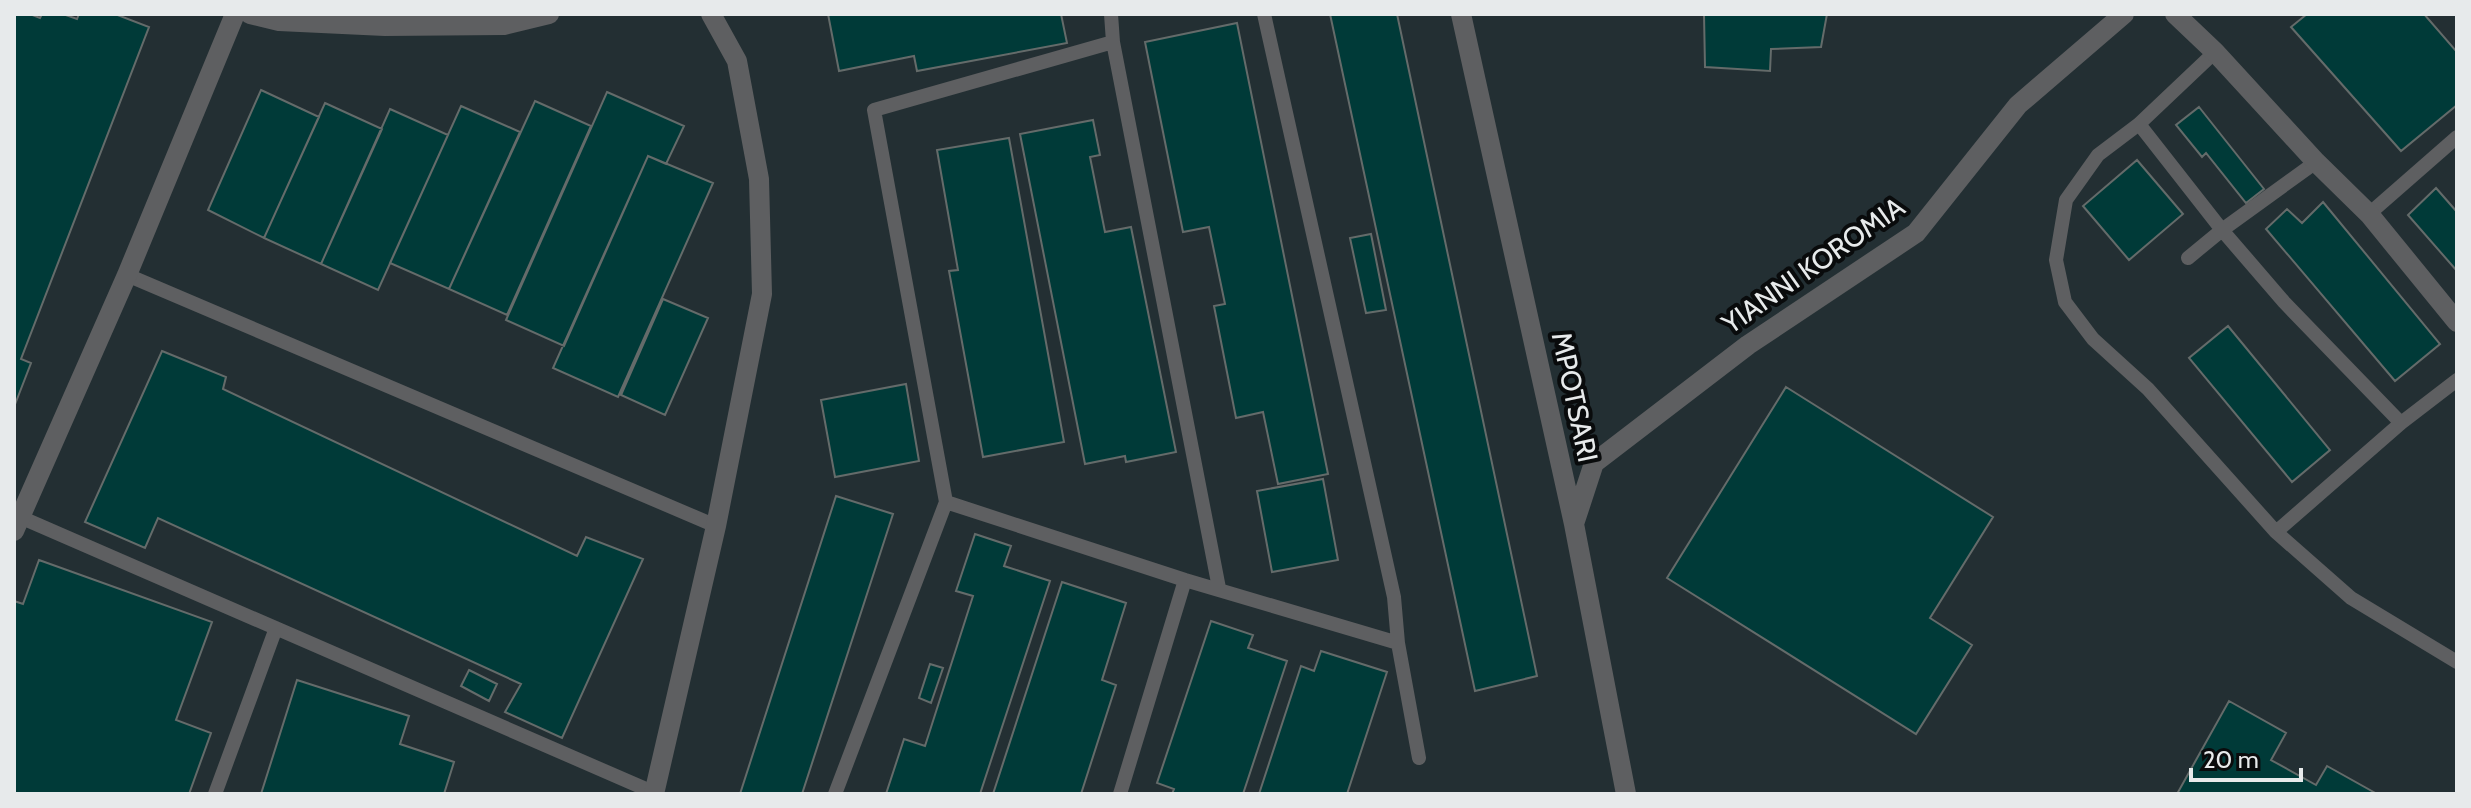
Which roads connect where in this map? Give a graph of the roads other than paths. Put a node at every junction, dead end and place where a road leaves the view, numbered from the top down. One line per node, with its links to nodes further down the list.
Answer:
1 (235, 14): 19 (street)
2 (250, 14): 10 (street)
3 (549, 14): 10 (street)
4 (711, 14): 26 (street)
5 (1111, 14): 11 (lane)
6 (1264, 14): 31 (lane)
7 (1461, 14): 25 (street, MPOTSARI)
8 (2124, 14): 25 (street, YIANNI KOROMIA)
9 (2175, 14): 12 (street)
10 (501, 19)
11 (1113, 42): 23 (lane); 29 (lane)
12 (2215, 52): 13 (lane); 15 (street)
13 (2139, 124): 17 (lane); 27 (lane)
14 (2457, 137): 16 (lane)
15 (2316, 162): 16 (street); 17 (lane)
16 (2369, 214): 20 (street)
17 (2222, 230): 18 (lane); 22 (lane)
18 (2188, 258)
19 (127, 275): 24 (street); 26 (lane)
20 (2457, 322)
21 (2457, 380): 22 (lane)
22 (2401, 423): 27 (lane)
23 (946, 502): 28 (lane); 36 (lane)
24 (17, 524): 30 (lane)
25 (1574, 524): 38 (street, MPOTSARI)
26 (716, 526): 34 (street)
27 (2276, 532): 32 (lane)
28 (1185, 580): 29 (lane); 37 (lane)
29 (1219, 588): 31 (lane)
30 (276, 628): 34 (lane); 35 (lane)
31 (1398, 643): 33 (lane)
32 (2457, 662)
33 (1419, 758)
34 (654, 793)
35 (215, 794)
36 (835, 794)
37 (1120, 794)
38 (1626, 794)

